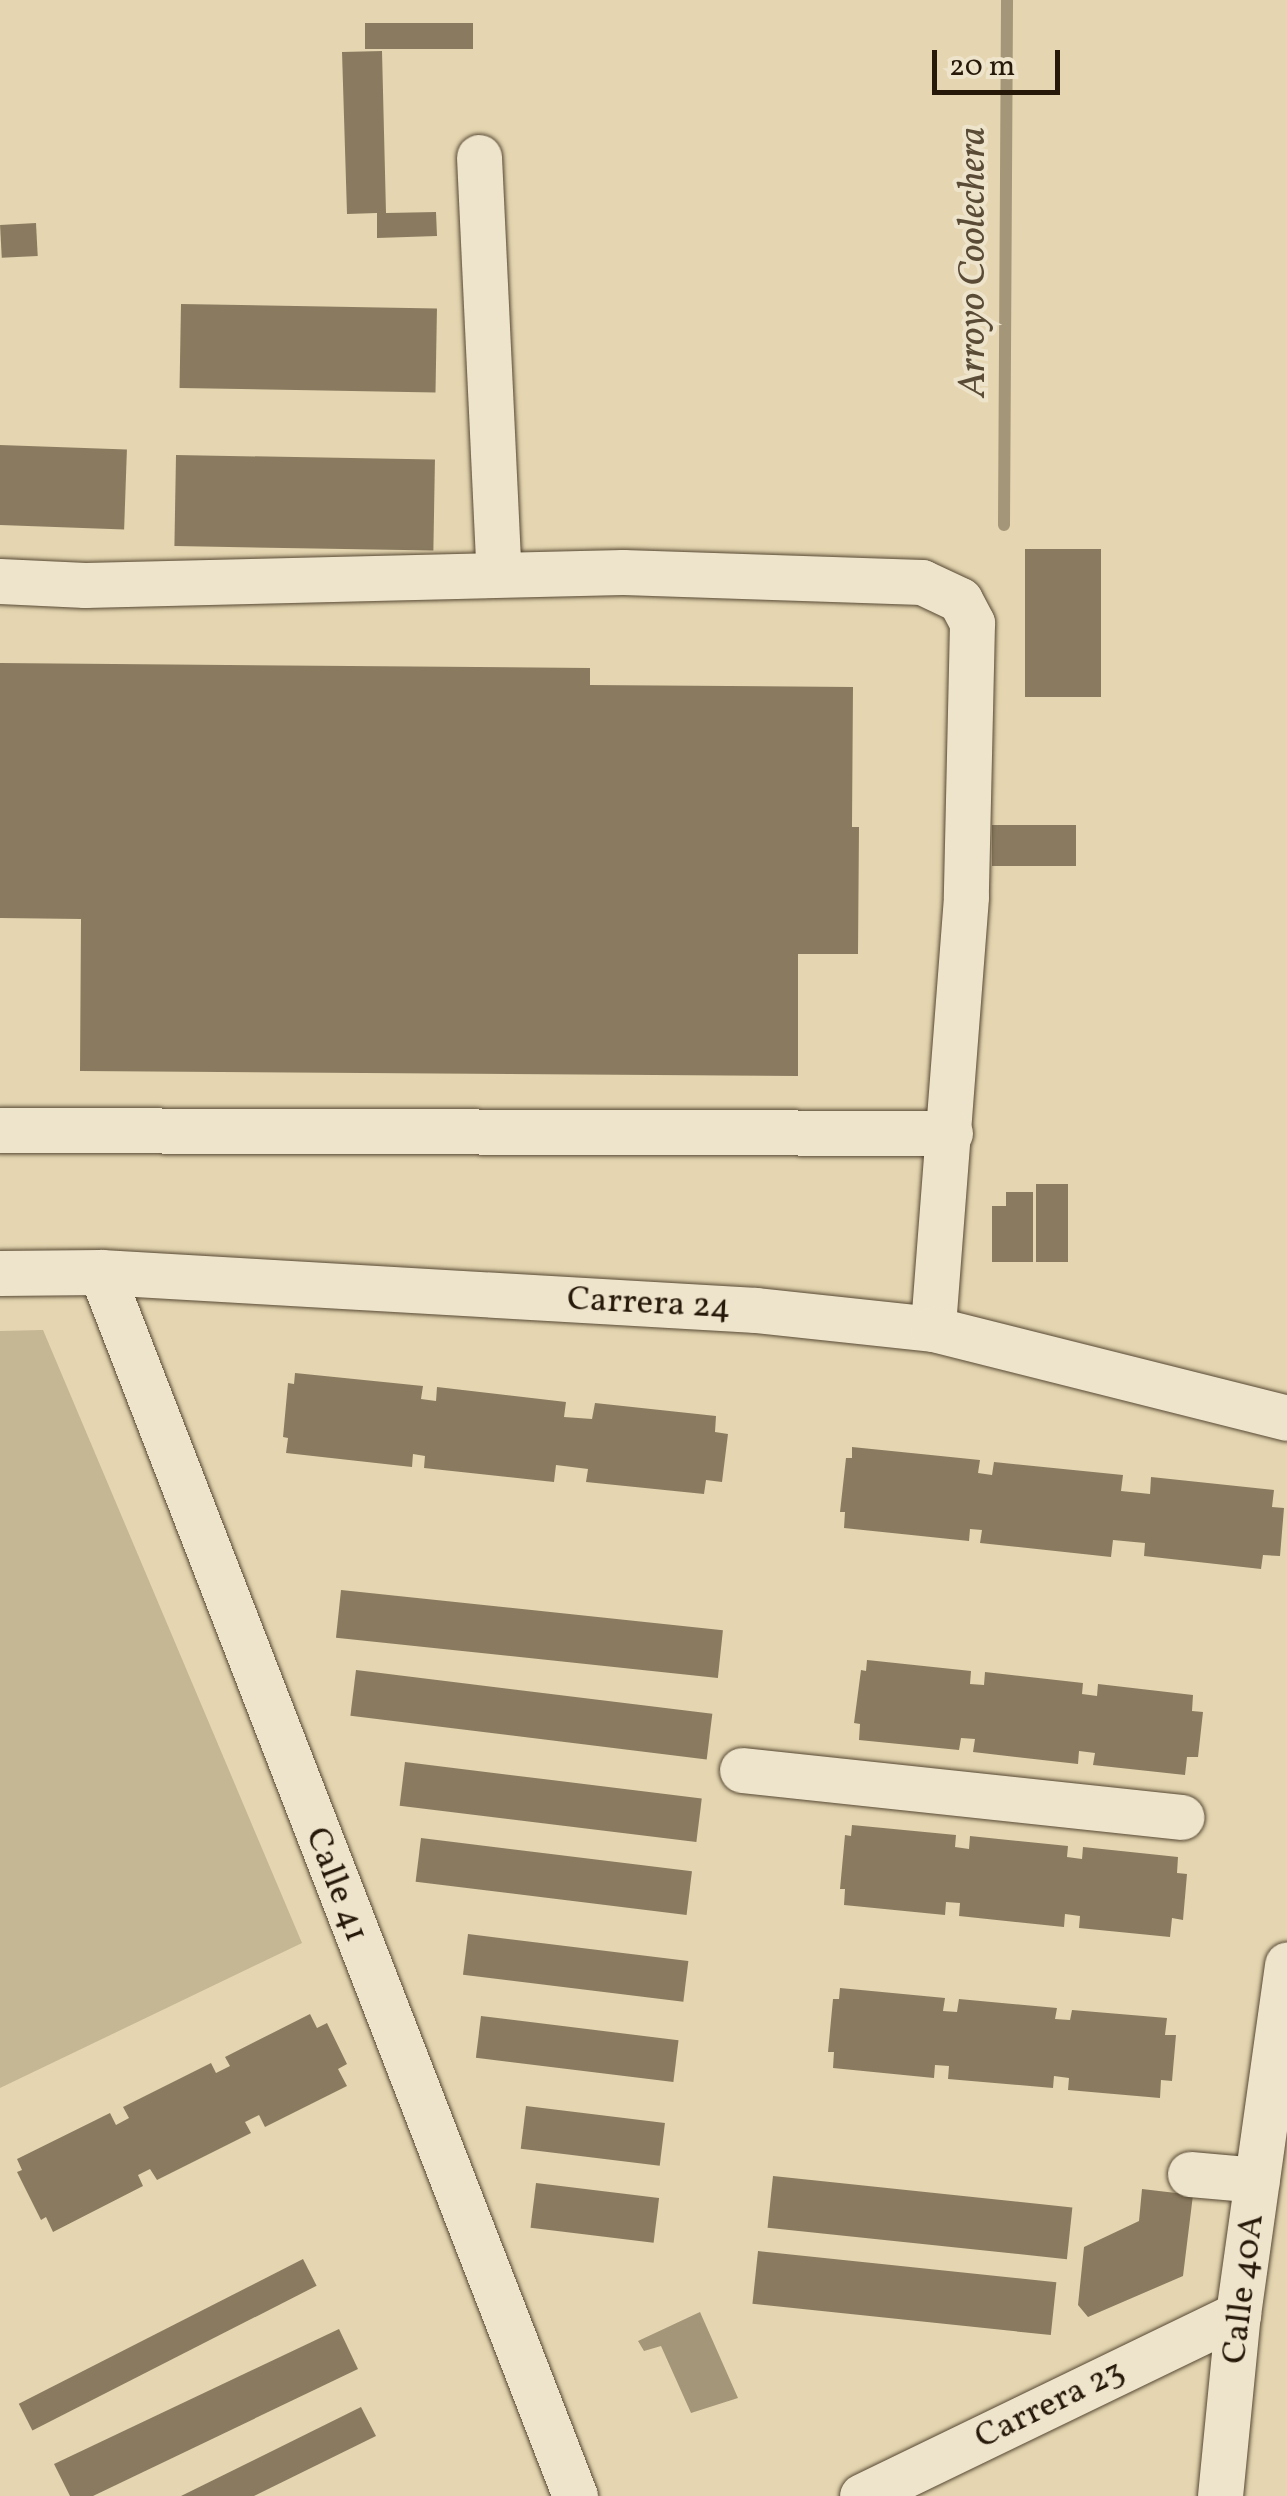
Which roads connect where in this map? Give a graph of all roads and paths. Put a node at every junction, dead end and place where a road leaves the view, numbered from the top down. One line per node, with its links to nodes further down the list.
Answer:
1 (479, 157): 2 (street)
2 (498, 574): 3 (street); 5 (street)
3 (0, 580)
4 (0, 1130): 5 (street)
5 (950, 1133): 8 (street)
6 (101, 1272): 7 (street, Carrera 24); 8 (street, Carrera 24); 16 (street, Calle 41)
7 (0, 1273)
8 (933, 1329): 9 (street, Carrera 24)
9 (1287, 1418)
10 (742, 1770): 11 (street)
11 (1181, 1817)
12 (1287, 1964): 14 (street, Calle 40A)
13 (1190, 2174): 14 (street)
14 (1257, 2180): 15 (street, Calle 40A)
15 (1238, 2314): 17 (street, Carrera 23); 18 (street, Calle 40A)
16 (575, 2496)
17 (862, 2496)
18 (1220, 2496)

